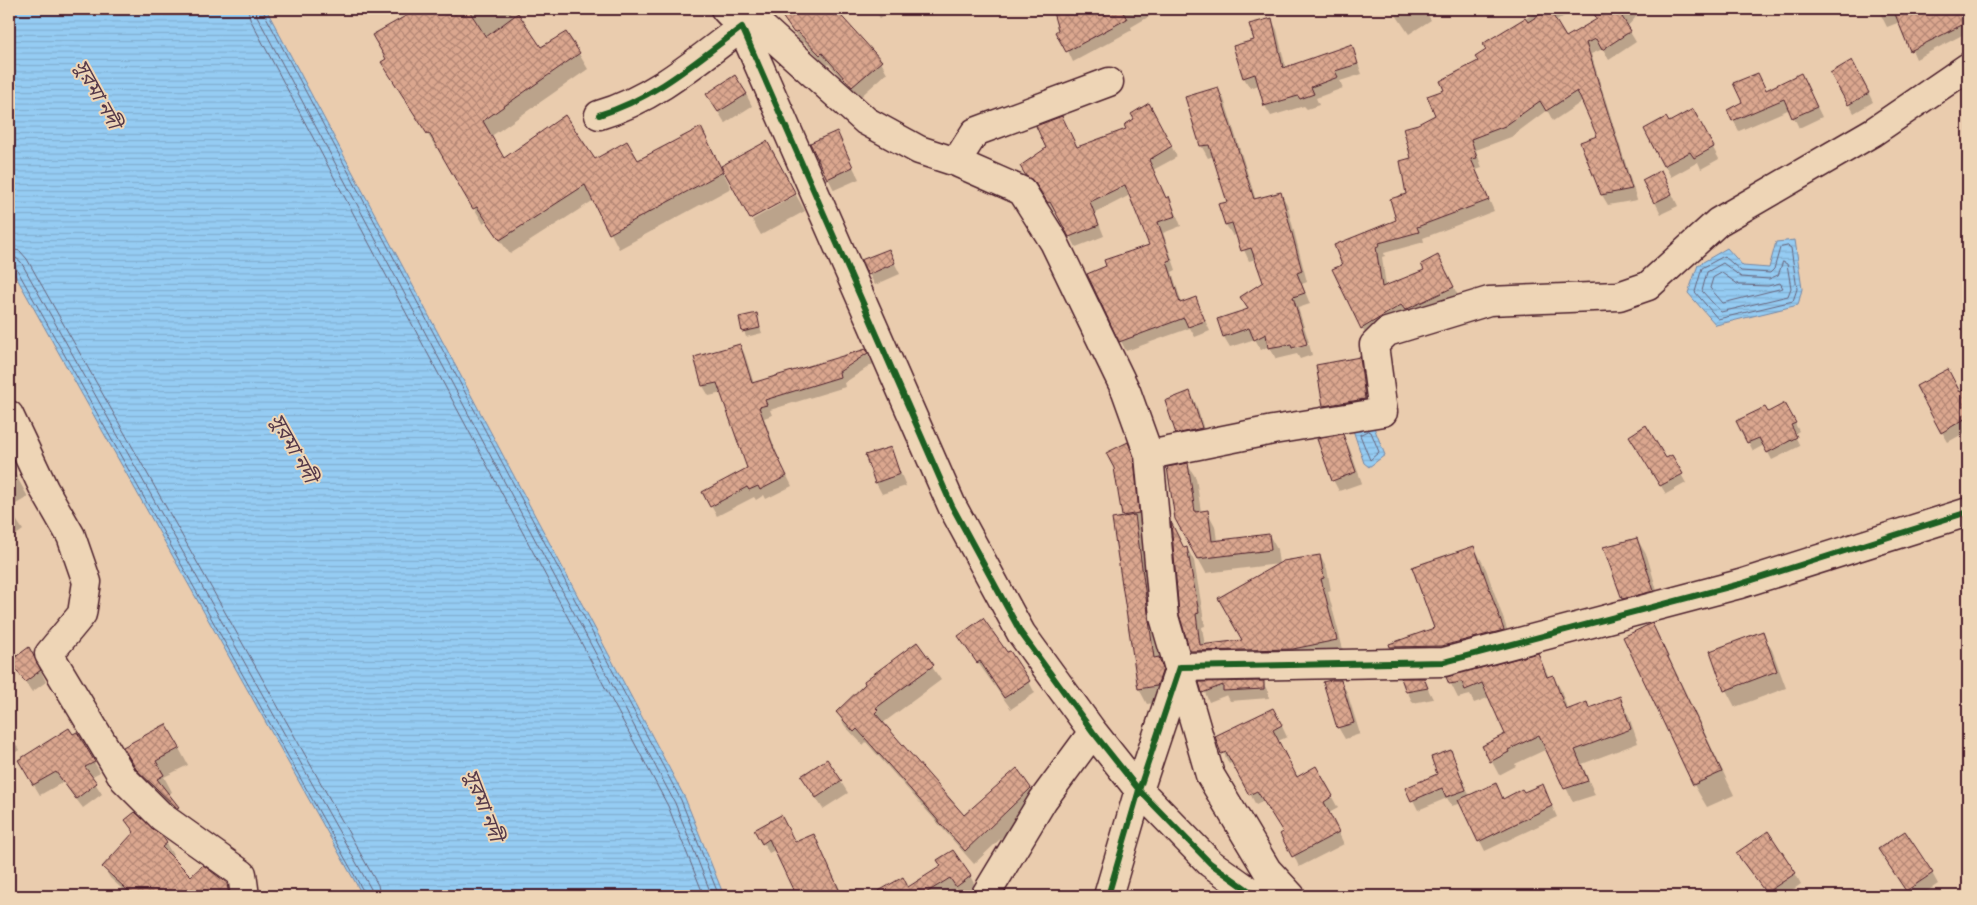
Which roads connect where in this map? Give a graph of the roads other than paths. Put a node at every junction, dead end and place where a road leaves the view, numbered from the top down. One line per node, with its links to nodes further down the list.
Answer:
1 (734, 18): 4 (street); 5 (street); 10 (street)
2 (1968, 67): 7 (street)
3 (1109, 82): 5 (street)
4 (599, 114)
5 (956, 162): 7 (street)
6 (9, 415): 12 (street)
7 (1149, 455): 9 (street)
8 (1968, 512): 9 (street)
9 (1180, 667): 11 (street); 16 (street)
10 (1093, 732): 11 (street); 13 (street)
11 (1139, 790): 14 (street); 15 (street)
12 (245, 896)
13 (985, 896)
14 (1108, 896)
15 (1262, 896)
16 (1292, 896)

